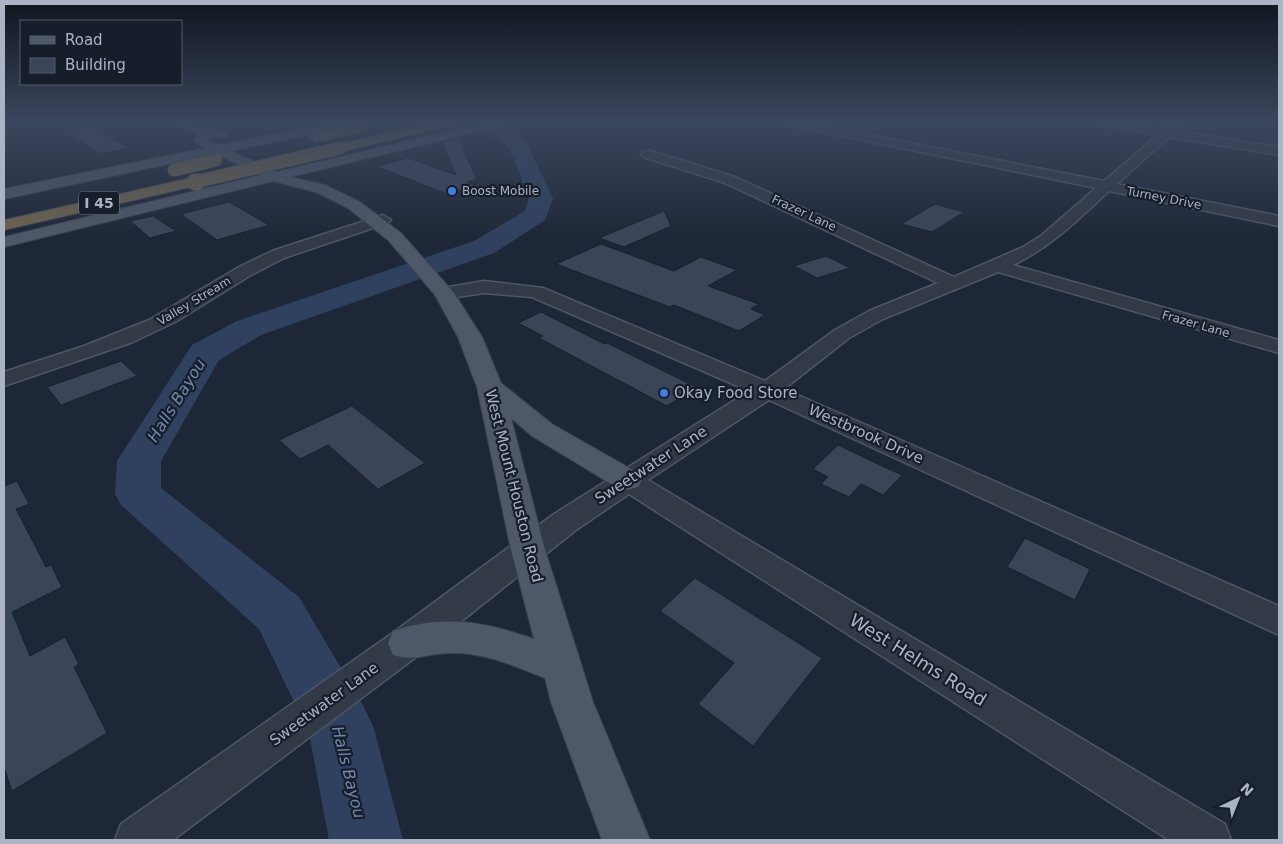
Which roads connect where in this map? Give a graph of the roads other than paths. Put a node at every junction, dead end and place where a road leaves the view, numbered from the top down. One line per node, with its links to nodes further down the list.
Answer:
1 (199, 160): 12 (main road)
2 (238, 160): 12 (highway, I 45, bridge)
3 (238, 160): 12 (highway, I 45, bridge)
4 (240, 160): 13 (main road, West Mount Houston Road)
5 (286, 160): 11 (main road)
6 (344, 160): 11 (main road)
7 (351, 160): 16 (main road)
8 (667, 160): 26 (street, Frazer Lane)
9 (977, 160): 14 (street, Turney Drive)
10 (1137, 160): 14 (street, Sweetwater Lane)
11 (304, 170): 13 (main road); 15 (main road)
12 (178, 172): 18 (main road); 19 (highway, I 45); 20 (highway, I 45); 23 (highway, I 45); 24 (main road)
13 (274, 176): 15 (main road, West Mount Houston Road); 17 (main road)
14 (1108, 187): 22 (street, Turney Drive); 25 (street, Sweetwater Lane)
15 (320, 188): 16 (main road, West Mount Houston Road)
16 (341, 188): 17 (main road); 21 (main road, West Mount Houston Road)
17 (215, 191): 24 (main road)
18 (4, 194)
19 (4, 207)
20 (4, 217)
21 (380, 221): 27 (main road, West Mount Houston Road); 29 (street, Valley Stream)
22 (1279, 221)
23 (4, 225)
24 (4, 242)
25 (996, 266): 26 (street, Sweetwater Lane); 28 (street, Frazer Lane)
26 (955, 284): 31 (street, Sweetwater Lane)
27 (441, 290): 30 (main road, West Mount Houston Road); 31 (street, Westbrook Drive)
28 (1279, 347)
29 (4, 379)
30 (490, 387): 32 (main road); 33 (main road, West Mount Houston Road)
31 (767, 390): 32 (street, Sweetwater Lane); 34 (street, Westbrook Drive)
32 (626, 480): 33 (street, Sweetwater Lane); 39 (street, West Helms Road)
33 (528, 550): 35 (street, Sweetwater Lane); 36 (main road, West Mount Houston Road)
34 (1279, 620)
35 (408, 644): 36 (main road); 37 (street, Sweetwater Lane)
36 (568, 684): 38 (main road, West Mount Houston Road)
37 (137, 840)
38 (626, 840)
39 (1209, 840)

